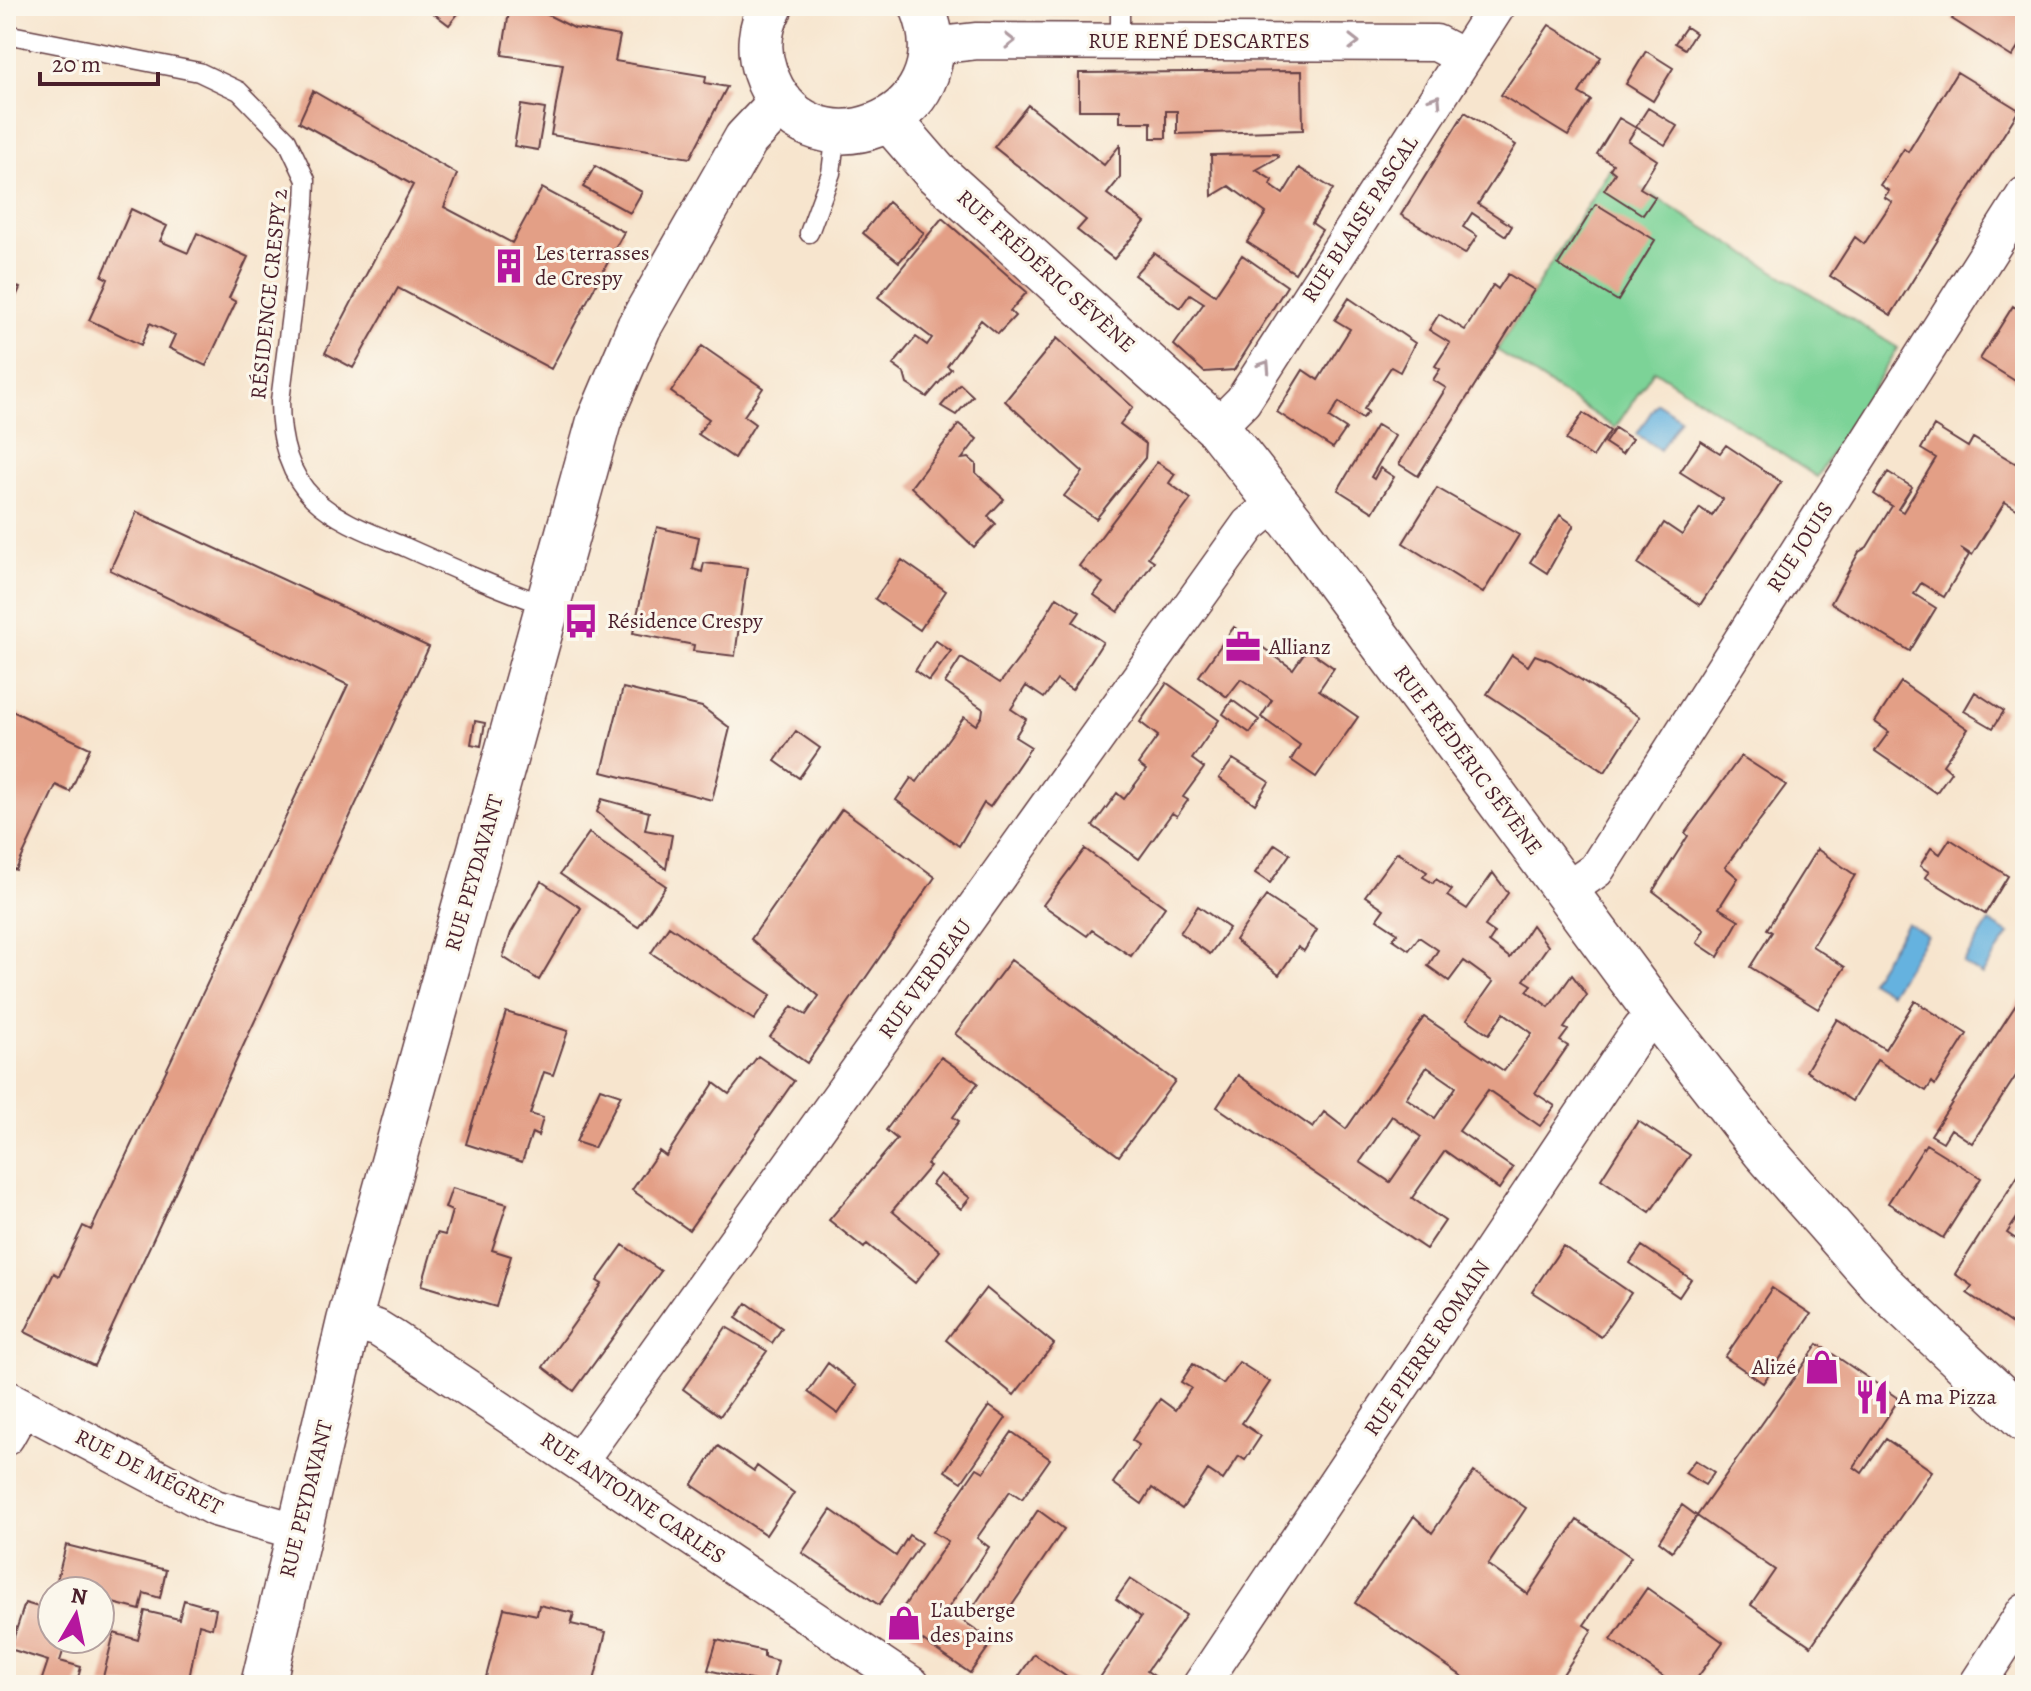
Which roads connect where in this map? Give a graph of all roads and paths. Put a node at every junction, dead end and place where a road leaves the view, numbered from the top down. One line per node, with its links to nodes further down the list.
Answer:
1 (1497, 6): 6 (street, RUE BLAISE PASCAL)
2 (760, 9): 7 (street)
3 (1120, 23): 4 (street, RUE RENÉ DESCARTES, one-way to 3); 6 (street, RUE RENÉ DESCARTES, one-way to 6)
4 (927, 26): 8 (street)
5 (6, 34): 14 (lane, RÉSIDENCE CRESPY 2)
6 (1463, 57): 12 (street, RUE BLAISE PASCAL, one-way to 6)
7 (781, 102): 9 (street); 14 (street, RUE PEYDAVANT)
8 (890, 120): 9 (street); 12 (street, RUE FRÉDÉRIC SÉVÈNE)
9 (836, 131): 11 (lane)
10 (2025, 195): 15 (street, RUE JOUIS)
11 (809, 233)
12 (1217, 427): 13 (street, RUE FRÉDÉRIC SÉVÈNE)
13 (1277, 502): 15 (street, RUE FRÉDÉRIC SÉVÈNE); 20 (street, RUE VERDEAU)
14 (548, 606): 17 (street, RUE PEYDAVANT)
15 (1566, 891): 16 (street, RUE FRÉDÉRIC SÉVÈNE)
16 (1659, 1017): 19 (street, RUE FRÉDÉRIC SÉVÈNE); 25 (street, RUE PIERRE ROMAIN)
17 (349, 1321): 20 (street, RUE ANTOINE CARLES); 21 (street, RUE PEYDAVANT)
18 (12, 1414): 21 (street, RUE DE MÉGRET)
19 (2025, 1420)
20 (579, 1461): 24 (street, RUE ANTOINE CARLES)
21 (299, 1532): 23 (street, RUE PEYDAVANT)
22 (2025, 1611): 26 (street)
23 (263, 1685)
24 (912, 1685)
25 (1201, 1685)
26 (1977, 1685)

